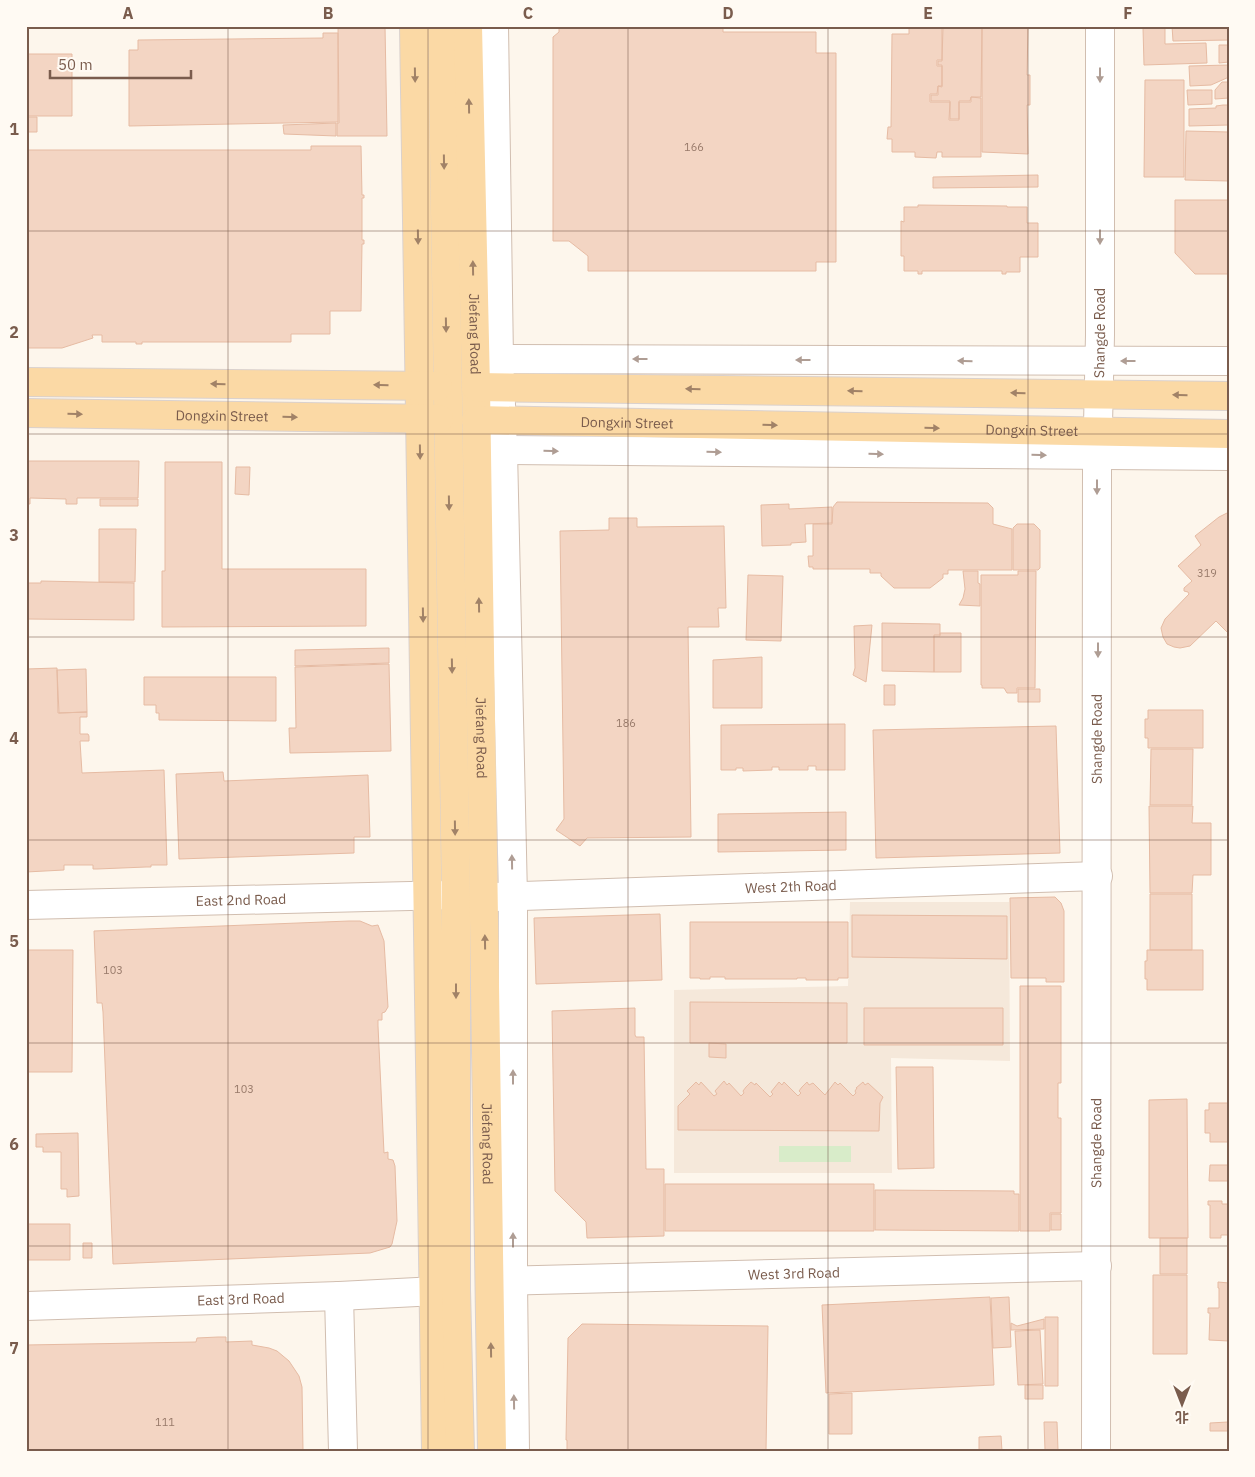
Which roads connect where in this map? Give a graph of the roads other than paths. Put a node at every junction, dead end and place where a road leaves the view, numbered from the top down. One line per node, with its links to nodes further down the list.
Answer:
1 (414, 26): 10 (main road, one-way to 10)
2 (442, 26): 11 (main road, Jiefang Road, one-way to 11)
3 (468, 26): 12 (main road, Jiefang Road, one-way to 3)
4 (494, 26): 6 (street)
5 (1100, 26): 7 (street, Shangde Road, one-way to 7)
6 (498, 359): 7 (street, one-way to 6); 12 (street)
7 (1099, 361): 8 (street, one-way to 7); 13 (street, Shangde Road)
8 (1229, 361)
9 (26, 382): 10 (main road, one-way to 9)
10 (420, 386): 11 (main road); 16 (main road)
11 (447, 386): 12 (street); 17 (main road, Jiefang Road)
12 (488, 387): 13 (main road, one-way to 12); 18 (main road, Jiefang Road)
13 (1099, 394): 14 (main road, one-way to 13); 20 (street, Shangde Road)
14 (1229, 396)
15 (26, 413): 16 (main road, Dongxin Street, one-way to 16)
16 (420, 419): 17 (main road, Dongxin Street); 25 (main road, one-way to 25)
17 (448, 420): 18 (street, Dongxin Street); 24 (main road, Jiefang Road, one-way to 24)
18 (489, 420): 20 (main road, Dongxin Street, one-way to 20); 21 (street); 26 (main road, Jiefang Road, one-way to 18)
19 (1229, 434): 20 (main road, Dongxin Street)
20 (1098, 444): 21 (street, one-way to 20); 22 (street); 23 (street, Shangde Road, one-way to 23)
21 (503, 450): 27 (street, one-way to 21)
22 (1229, 456)
23 (1098, 876): 27 (street, West 2th Road); 29 (street, Shangde Road)
24 (456, 895): 25 (street, East 2nd Road); 31 (main road, Jiefang Road, one-way to 31)
25 (428, 896): 28 (street, East 2nd Road); 31 (main road)
26 (484, 897): 27 (street, West 2th Road); 30 (main road, Jiefang Road, one-way to 26)
27 (513, 897): 30 (street, one-way to 27)
28 (26, 905)
29 (1098, 1266): 30 (street, West 3rd Road); 39 (street, Shangde Road)
30 (501, 1281): 37 (main road, Jiefang Road, one-way to 30); 38 (street, one-way to 30)
31 (445, 1290): 32 (street, East 3rd Road); 35 (main road); 36 (main road, Jiefang Road)
32 (339, 1296): 33 (street, East 3rd Road); 34 (street)
33 (26, 1306)
34 (343, 1451)
35 (436, 1451)
36 (460, 1451)
37 (492, 1451)
38 (515, 1451)
39 (1096, 1451)

